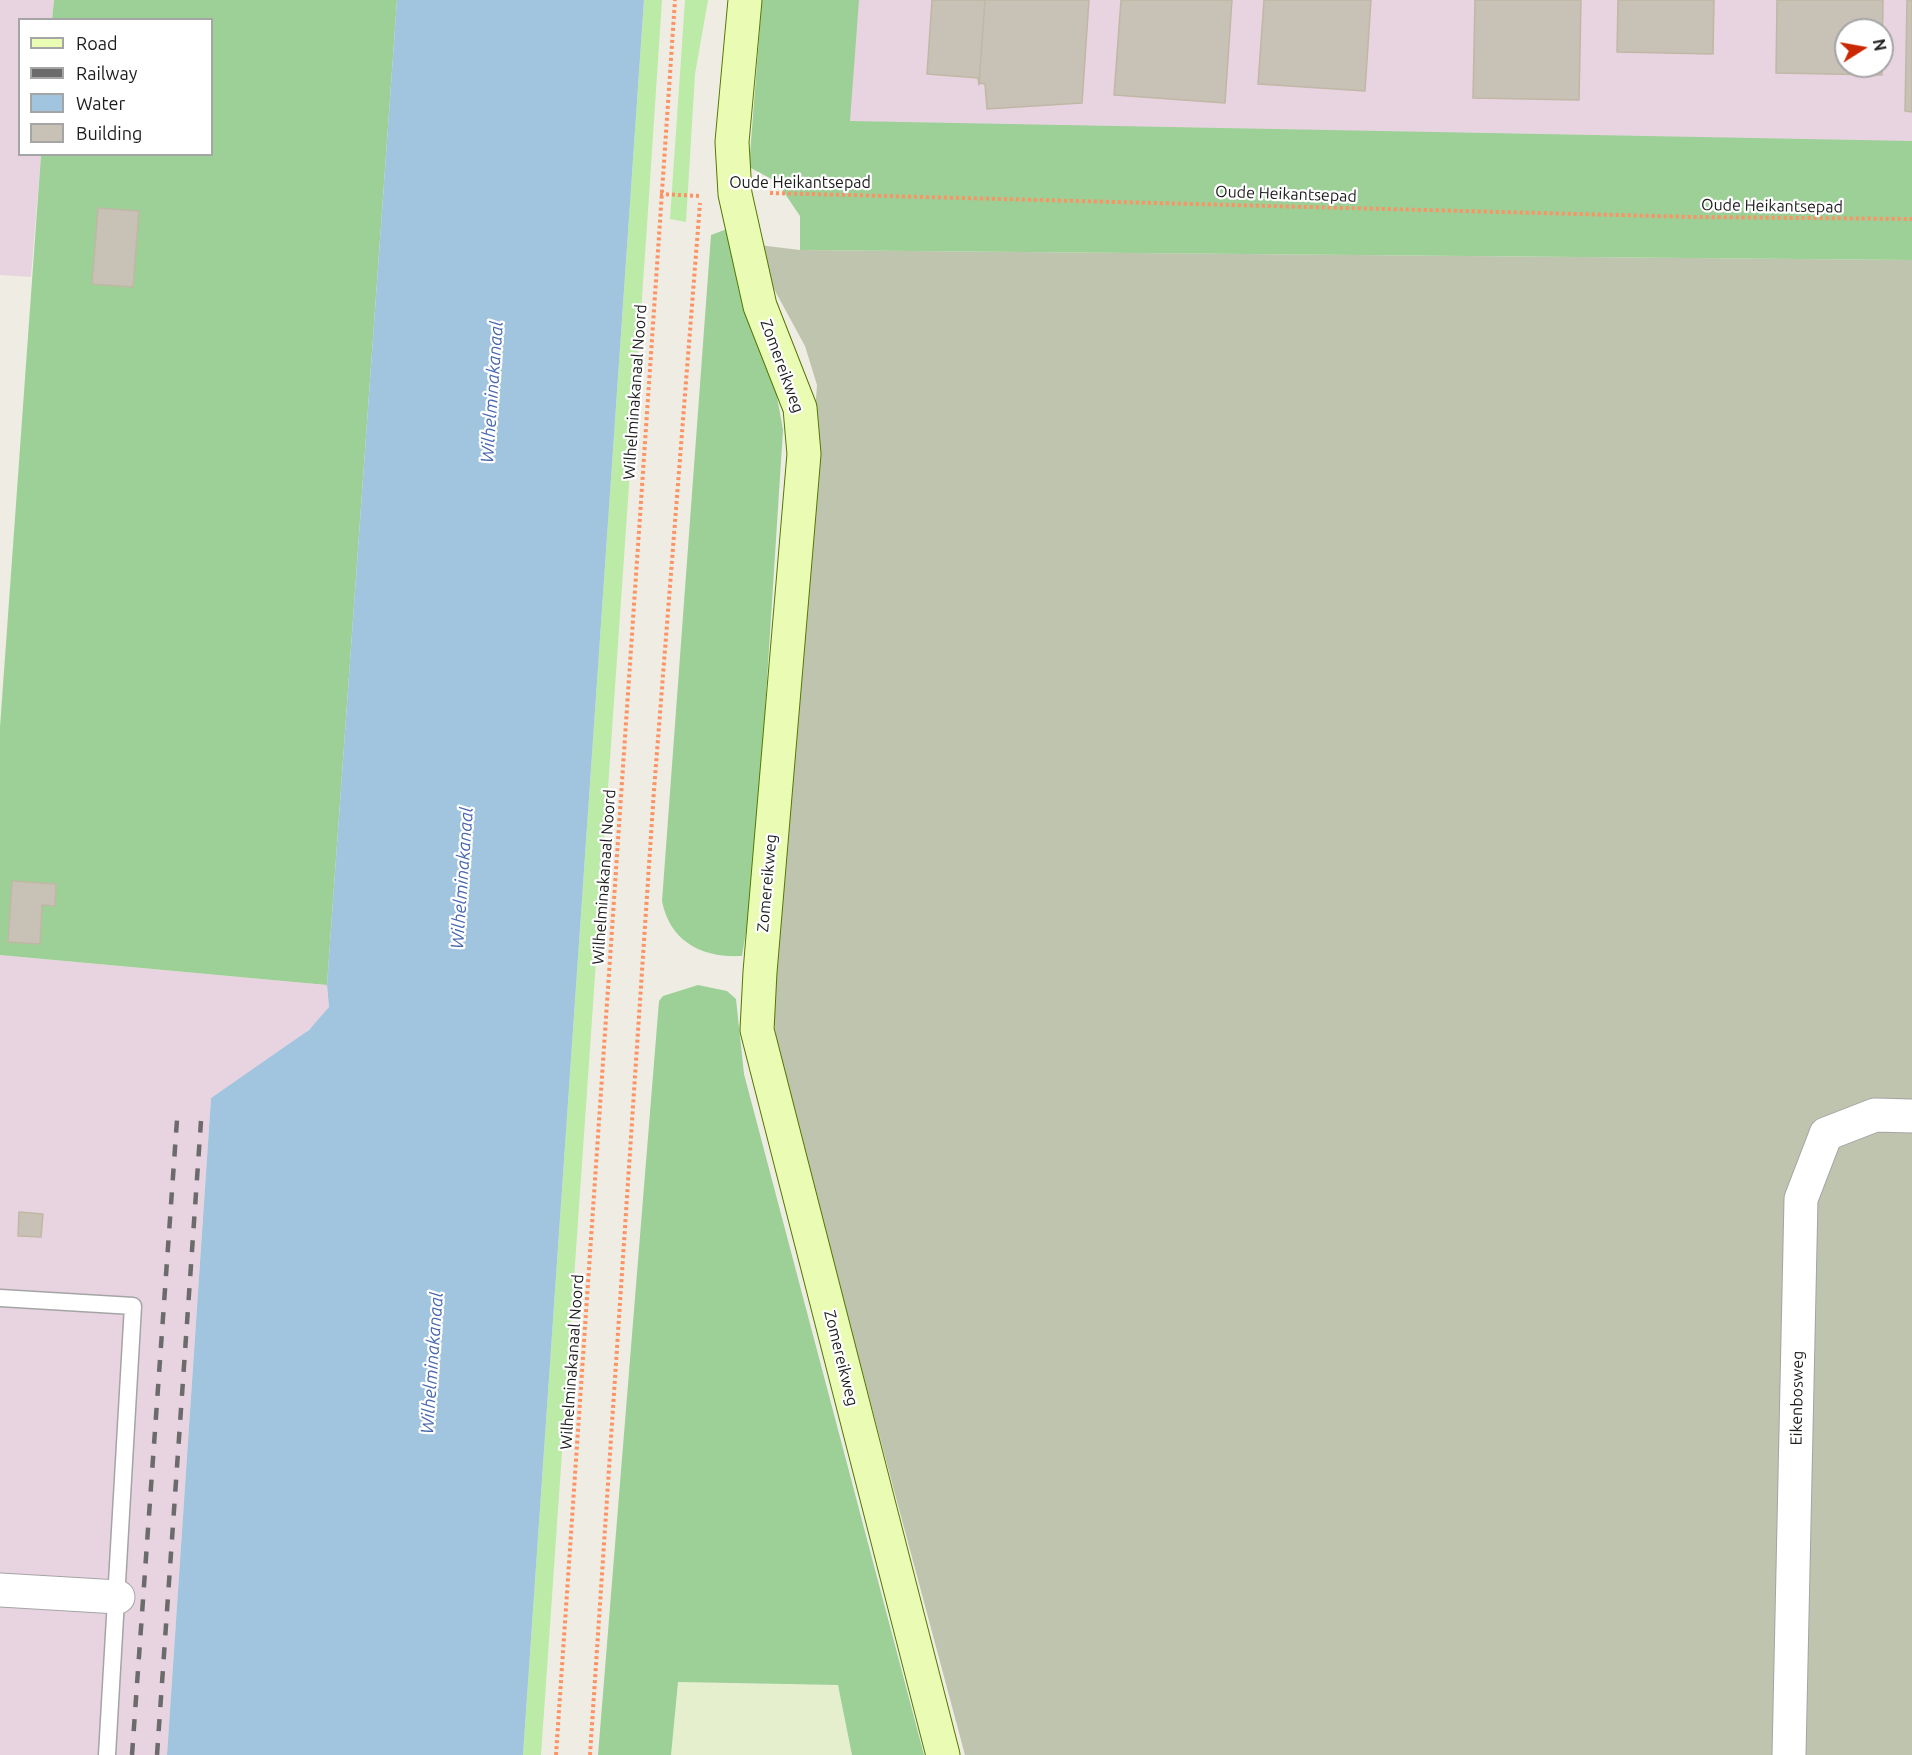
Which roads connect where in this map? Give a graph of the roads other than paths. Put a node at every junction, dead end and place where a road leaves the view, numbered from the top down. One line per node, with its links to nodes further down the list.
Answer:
1 (745, 0): 7 (street, Zomereikweg)
2 (1912, 1116): 8 (street, Eikenbosweg)
3 (0, 1298): 5 (lane)
4 (0, 1590): 5 (street)
5 (118, 1597): 6 (lane)
6 (107, 1755)
7 (943, 1755)
8 (1789, 1755)

